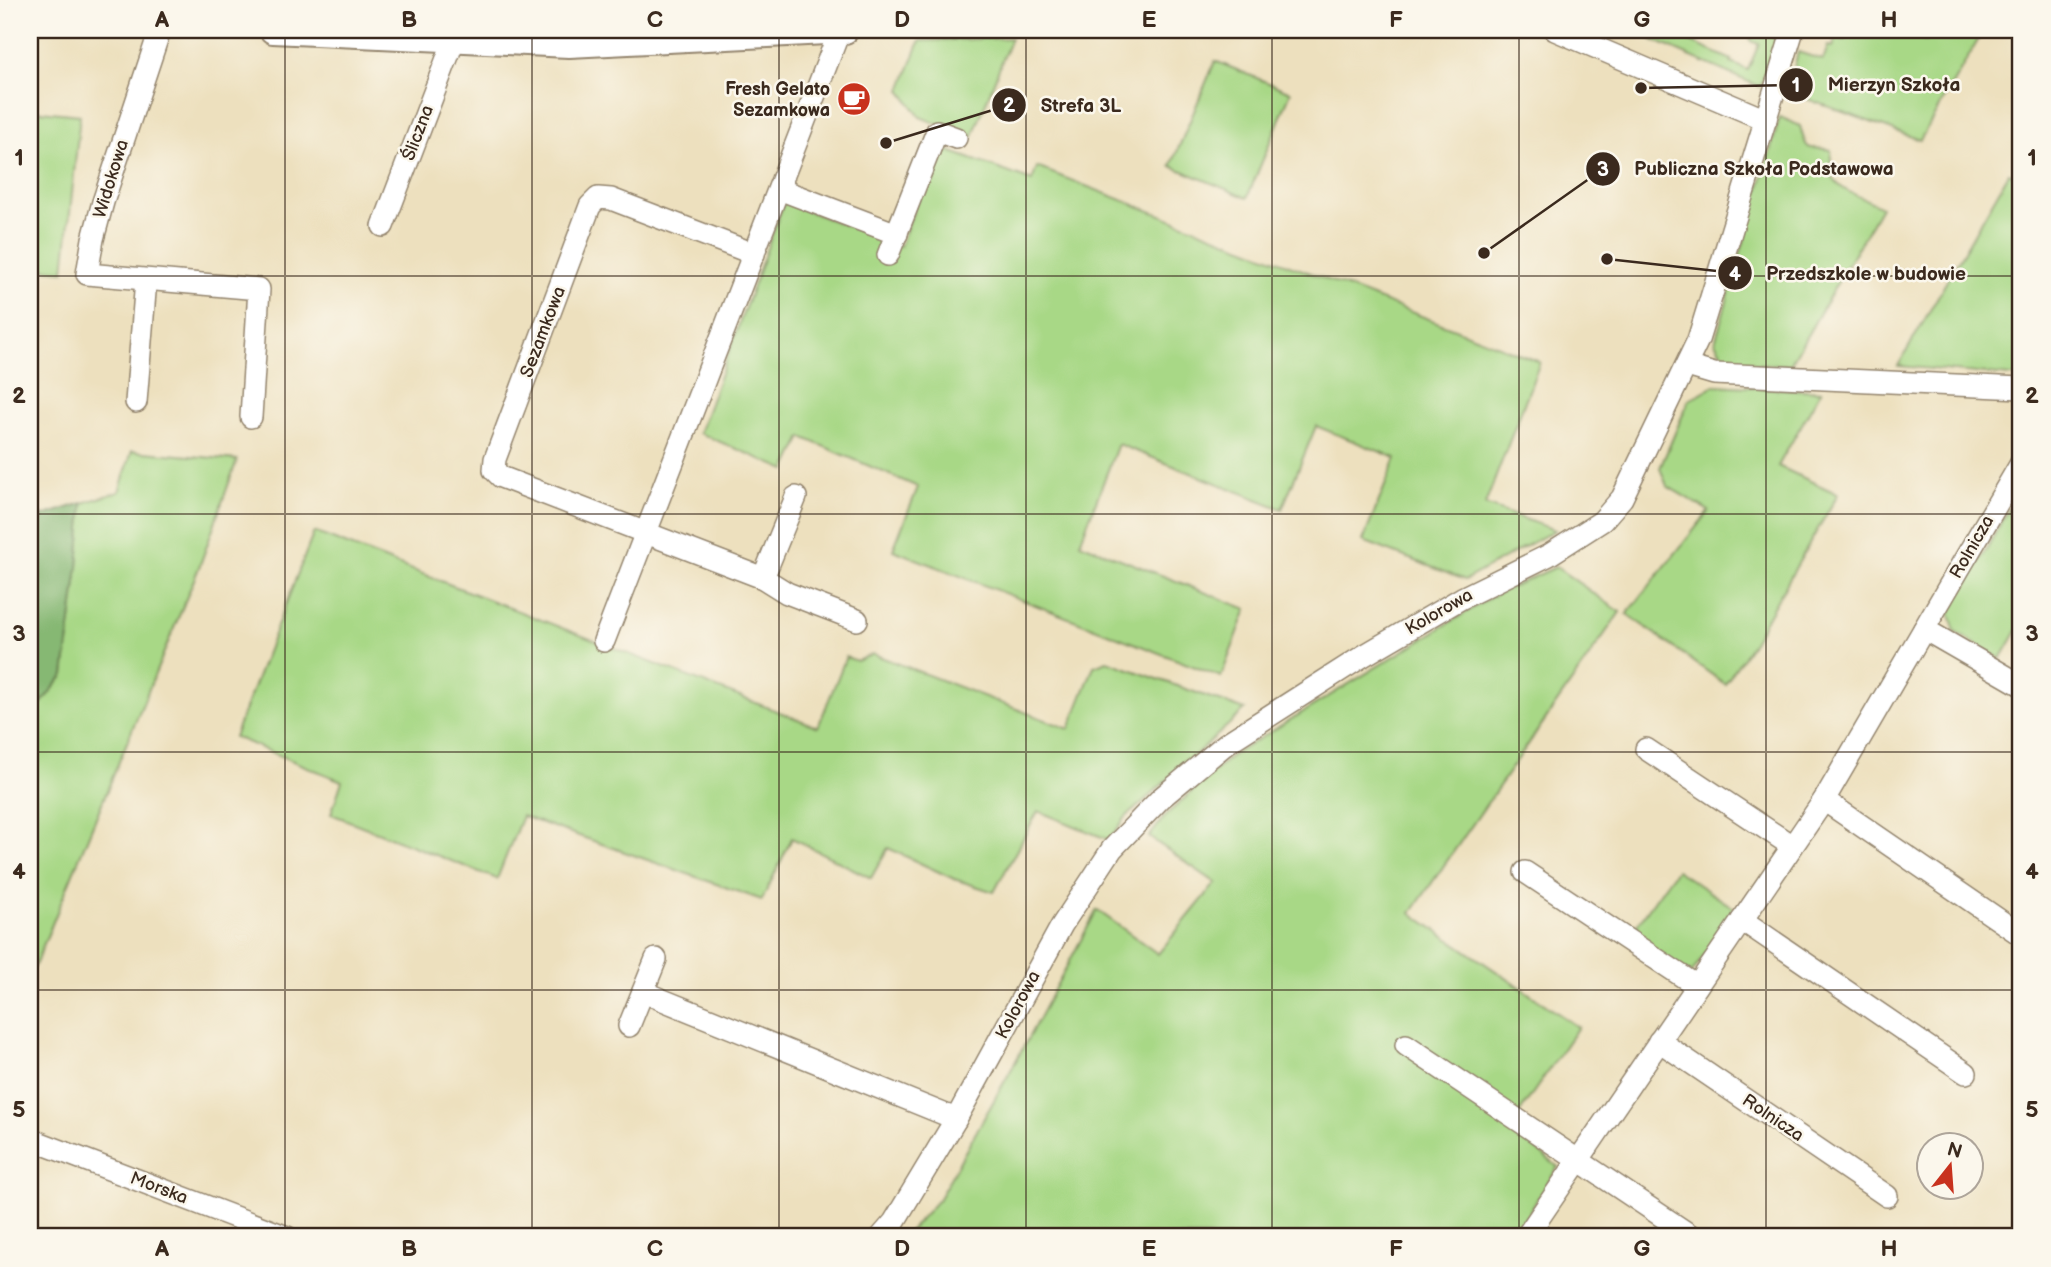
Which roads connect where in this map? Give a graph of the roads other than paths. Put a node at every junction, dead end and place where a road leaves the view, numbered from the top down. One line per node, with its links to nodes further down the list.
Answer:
1 (160, 30): 16 (street, Widokowa)
2 (273, 30): 7 (street)
3 (835, 30): 4 (street); 8 (street); 11 (street)
4 (845, 30)
5 (1555, 30): 9 (street)
6 (1793, 30): 9 (street, Kolorowa)
7 (401, 33): 8 (street)
8 (454, 40): 12 (street, Śliczna)
9 (1766, 120): 17 (street, Kolorowa)
10 (956, 138): 13 (street)
11 (779, 189): 13 (street); 14 (street)
12 (383, 226)
13 (897, 234): 15 (street)
14 (754, 254): 23 (street); 23 (street, Sezamkowa)
15 (888, 255)
16 (146, 280): 19 (street); 20 (street, Widokowa)
17 (1687, 366): 18 (street); 42 (street, Kolorowa)
18 (2021, 387)
19 (136, 402)
20 (251, 417)
21 (2021, 465): 26 (street, Rolnicza)
22 (796, 497): 24 (street)
23 (646, 534): 24 (street, Sezamkowa); 27 (street)
24 (763, 578): 25 (street, Sezamkowa)
25 (858, 620)
26 (1924, 629): 28 (street); 30 (street, Rolnicza)
27 (604, 641)
28 (2021, 685)
29 (1646, 749): 31 (street)
30 (1824, 800): 31 (street, Rolnicza); 34 (street)
31 (1793, 846): 33 (street, Rolnicza)
32 (1525, 872): 36 (street)
33 (1742, 920): 36 (street, Rolnicza); 41 (street)
34 (2021, 935)
35 (656, 960): 37 (street)
36 (1697, 986): 39 (street, Rolnicza)
37 (643, 992): 38 (street); 42 (street)
38 (629, 1026)
39 (1659, 1041): 44 (street, Rolnicza); 45 (street, Rolnicza)
40 (1406, 1045): 44 (street)
41 (1966, 1073)
42 (956, 1119): 47 (street, Kolorowa)
43 (30, 1139): 46 (street, Morska)
44 (1578, 1160): 48 (street, Rolnicza); 49 (street)
45 (1887, 1196)
46 (288, 1237)
47 (881, 1237)
48 (1526, 1237)
49 (1693, 1237)

